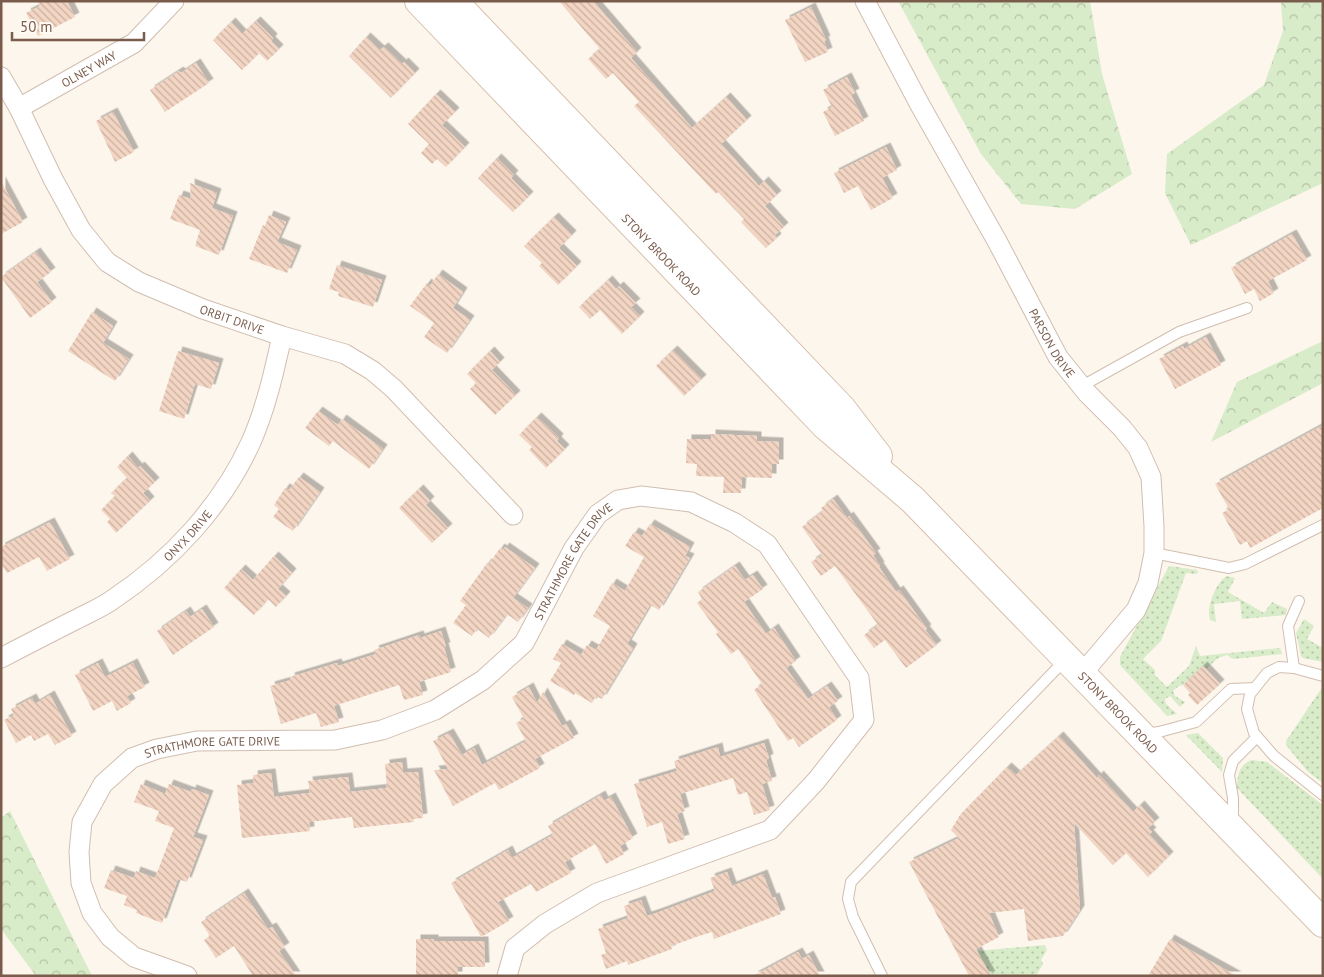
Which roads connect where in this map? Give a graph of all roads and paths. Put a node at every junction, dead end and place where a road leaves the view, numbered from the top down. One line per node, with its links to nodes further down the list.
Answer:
1 (174, 1): 6 (street, OLNEY WAY)
2 (419, 1): 7 (main road, STONY BROOK ROAD)
3 (453, 1): 7 (main road, STONY BROOK ROAD)
4 (865, 1): 10 (street, PARSON DRIVE)
5 (1, 77): 6 (street, ORBIT DRIVE)
6 (19, 108): 9 (street, ORBIT DRIVE)
7 (572, 143): 16 (main road, STONY BROOK ROAD)
8 (1246, 308): 10 (lane)
9 (282, 336): 11 (street, ORBIT DRIVE); 15 (street, ONYX DRIVE)
10 (1082, 386): 13 (street, PARSON DRIVE)
11 (513, 515)
12 (1323, 525): 13 (lane)
13 (1154, 553): 16 (street, PARSON DRIVE)
14 (1298, 601): 17 (lane)
15 (1, 658)
16 (1074, 667): 20 (main road, STONY BROOK ROAD); 27 (lane)
17 (1294, 668): 18 (lane); 19 (lane)
18 (1323, 676)
19 (1255, 688): 20 (lane); 21 (lane)
20 (1140, 735): 23 (main road, STONY BROOK ROAD)
21 (1257, 737): 22 (lane); 23 (lane)
22 (1323, 796)
23 (1233, 830): 24 (main road, STONY BROOK ROAD)
24 (1323, 924)
25 (187, 976): 26 (street, STRATHMORE GATE DRIVE)
26 (507, 976)
27 (882, 976)

